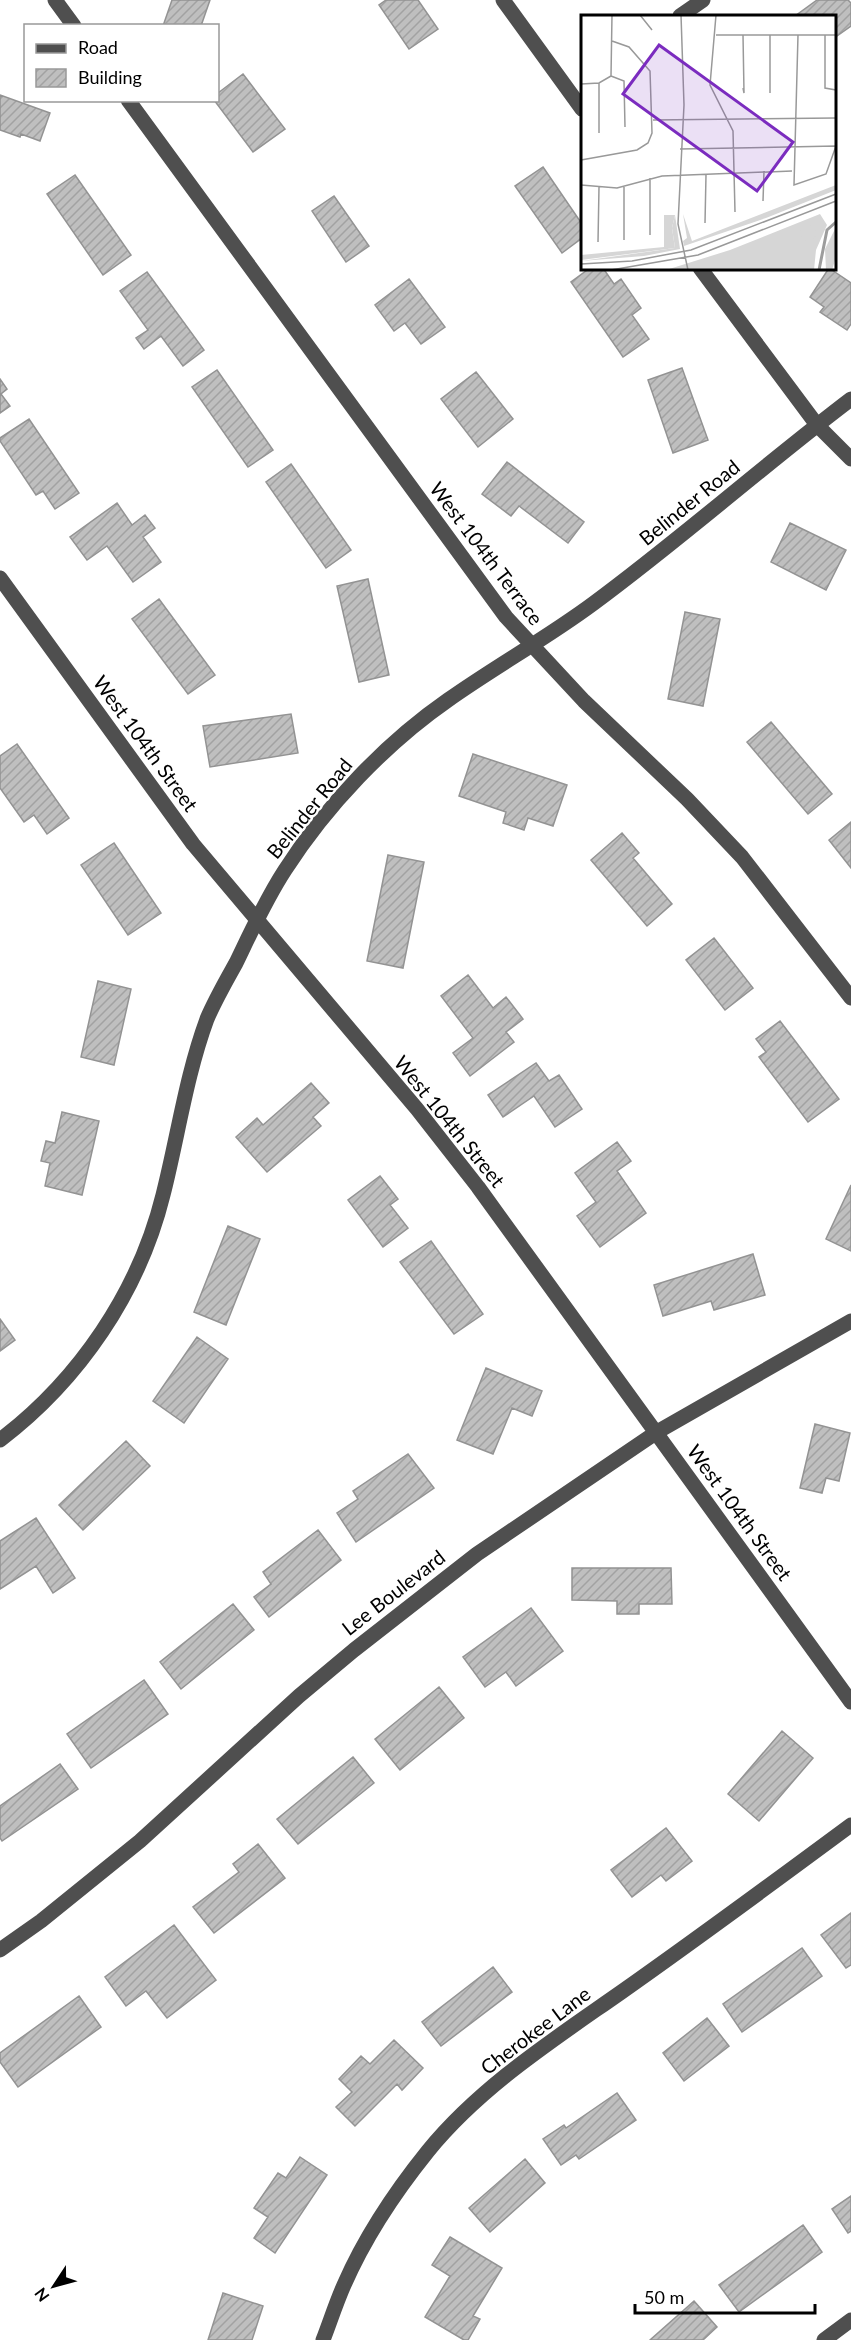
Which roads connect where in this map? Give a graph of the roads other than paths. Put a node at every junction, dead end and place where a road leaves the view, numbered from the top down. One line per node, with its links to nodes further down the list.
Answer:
1 (55, 0): 5 (street)
2 (504, 0): 6 (street)
3 (702, 0): 4 (street)
4 (681, 15)
5 (73, 24)
6 (577, 91)
7 (129, 102): 13 (street, West 104th Terrace)
8 (702, 270): 10 (street)
9 (851, 399): 10 (street, Belinder Road)
10 (817, 424): 11 (street); 13 (street, Belinder Road)
11 (851, 459)
12 (0, 578): 14 (street, West 104th Street)
13 (531, 645): 14 (street, Belinder Road); 15 (street, West 104th Terrace)
14 (256, 921): 17 (street, West 104th Street); 18 (street, Belinder Road)
15 (851, 999)
16 (851, 1321): 17 (street, Lee Boulevard)
17 (657, 1432): 19 (street, West 104th Street); 21 (street, Lee Boulevard)
18 (0, 1440)
19 (851, 1702)
20 (851, 1825): 23 (street, Cherokee Lane)
21 (0, 1950)
22 (851, 2320): 24 (street)
23 (323, 2340)
24 (824, 2340)

